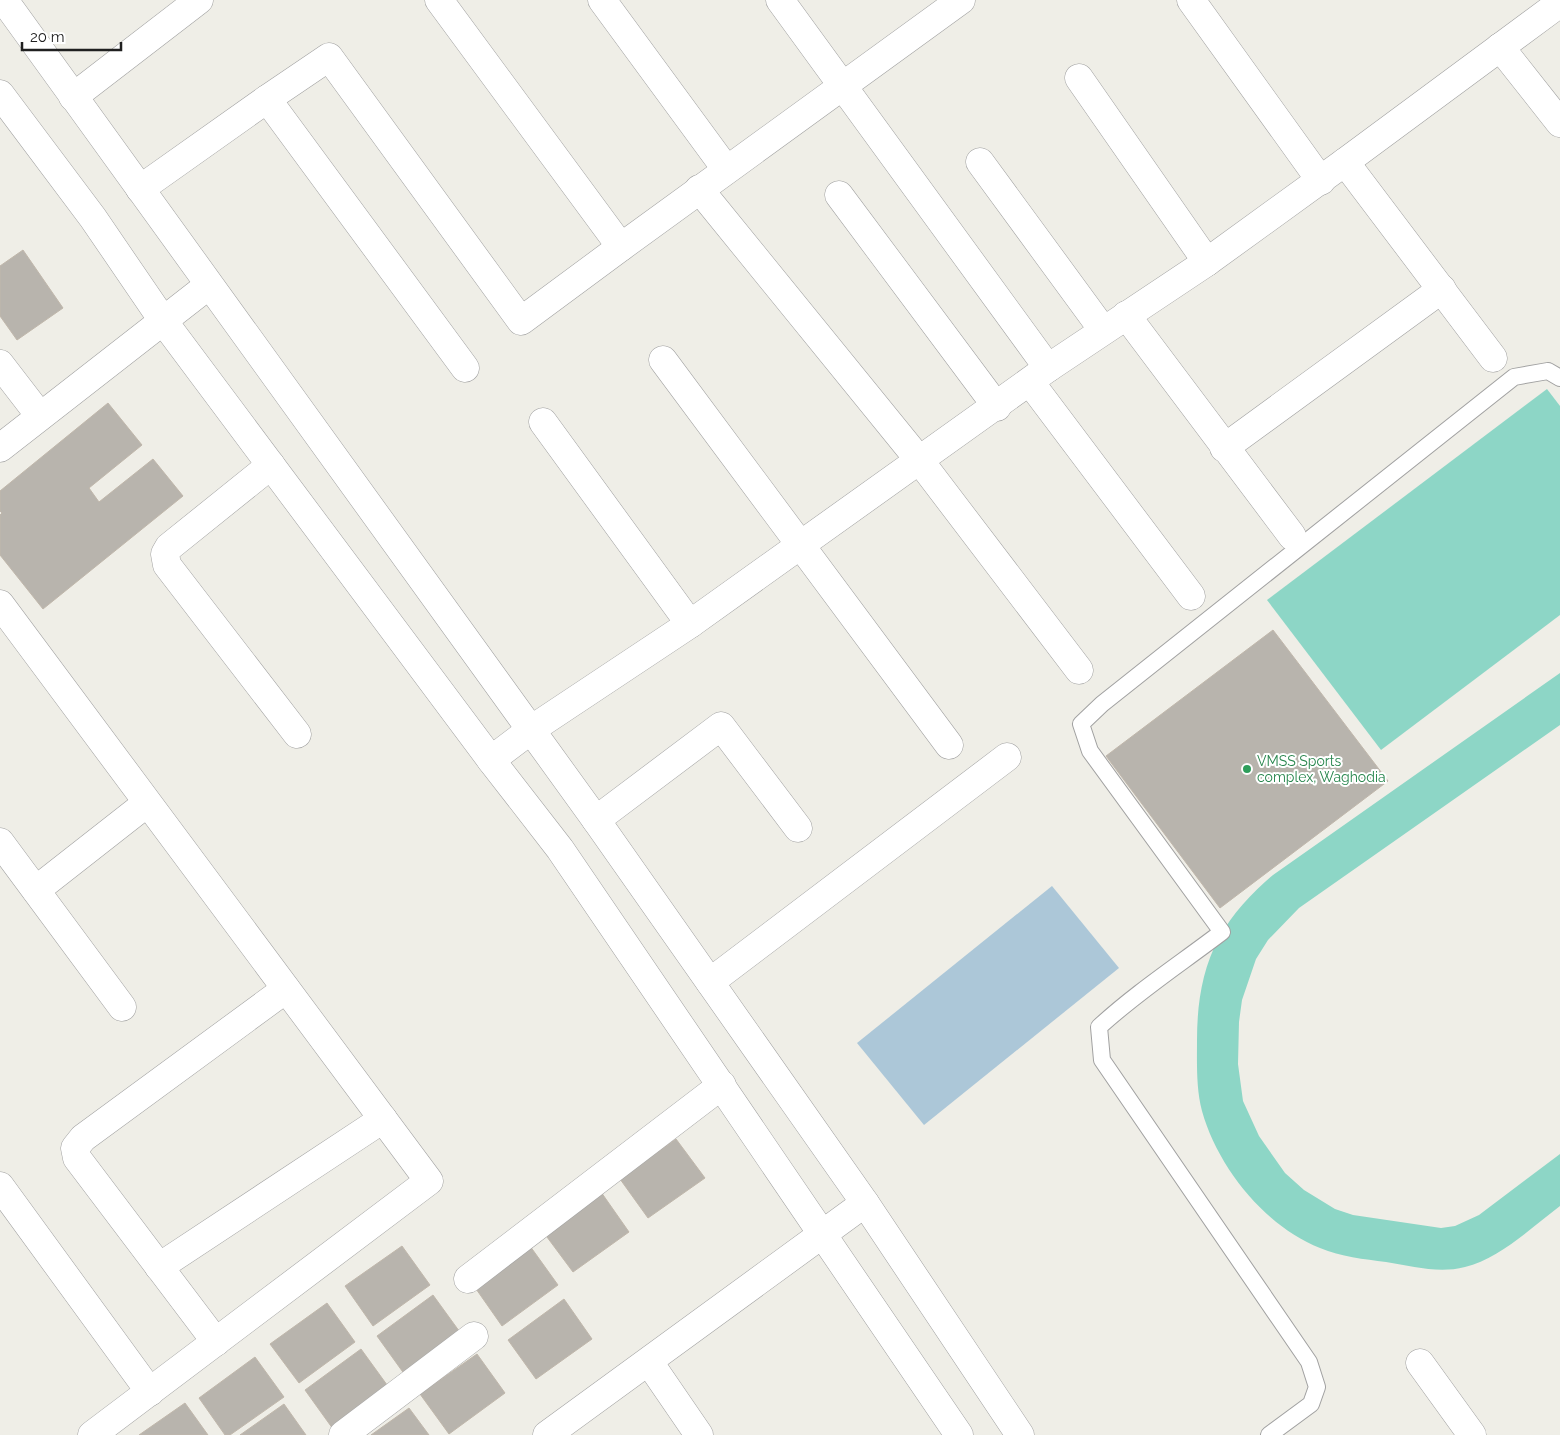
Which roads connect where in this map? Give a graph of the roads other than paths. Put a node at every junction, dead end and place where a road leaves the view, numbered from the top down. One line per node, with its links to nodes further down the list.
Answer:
1 (4, 0): 13 (street)
2 (199, 0): 13 (street)
3 (440, 0): 23 (street)
4 (602, 0): 18 (street)
5 (780, 0): 11 (street)
6 (961, 0): 11 (street)
7 (1191, 0): 19 (street)
8 (1560, 3): 9 (street)
9 (1500, 47): 15 (street); 17 (street)
10 (1079, 78): 24 (street)
11 (843, 87): 18 (street); 34 (street)
12 (0, 94): 28 (street)
13 (73, 97): 21 (street)
14 (267, 99): 21 (street); 23 (street); 33 (street)
15 (1560, 123)
16 (980, 162): 29 (street)
17 (1346, 162): 19 (street); 26 (street)
18 (726, 169): 20 (street)
19 (1321, 181): 24 (street)
20 (699, 188): 23 (street); 41 (street)
21 (140, 190): 25 (street)
22 (839, 195): 36 (street)
23 (621, 247)
24 (1207, 262): 27 (street)
25 (210, 285): 28 (street); 49 (street)
26 (1442, 289): 30 (street); 40 (street)
27 (1126, 315): 29 (street); 40 (street)
28 (164, 322): 37 (street); 42 (street)
29 (1103, 330): 34 (street)
30 (1493, 358)
31 (663, 360): 44 (street)
32 (0, 364): 37 (street)
33 (465, 368)
34 (1039, 375): 36 (street); 45 (street)
35 (1560, 378): 80 (lane)
36 (997, 407): 41 (street)
37 (40, 416): 39 (street)
38 (543, 422): 47 (street)
39 (0, 448)
40 (1224, 448): 43 (street)
41 (920, 461): 44 (street); 48 (street)
42 (271, 465): 50 (street); 53 (street)
43 (1292, 536)
44 (799, 544): 47 (street); 51 (street)
45 (1191, 596)
46 (0, 604): 54 (street)
47 (690, 624): 49 (street)
48 (1079, 670)
49 (532, 729): 53 (street); 55 (street)
50 (297, 734)
51 (950, 745)
52 (1007, 757): 59 (street)
53 (490, 760): 62 (street)
54 (147, 803): 58 (street); 60 (street)
55 (596, 820): 56 (street); 59 (street)
56 (798, 828)
57 (0, 842): 58 (street)
58 (36, 890): 61 (street)
59 (710, 982): 65 (street)
60 (286, 990): 63 (street); 67 (street)
61 (122, 1007)
62 (722, 1085): 66 (street); 68 (street)
63 (383, 1119): 67 (street); 70 (street)
64 (0, 1186): 73 (street)
65 (865, 1203): 66 (street); 79 (street)
66 (824, 1234): 71 (street); 78 (street)
67 (159, 1267): 70 (street)
68 (468, 1279)
69 (474, 1336): 75 (street)
70 (216, 1342): 73 (street)
71 (649, 1362): 76 (street); 77 (street)
72 (1420, 1363): 81 (street)
73 (150, 1392): 74 (street)
74 (92, 1435)
75 (343, 1435)
76 (547, 1435)
77 (699, 1435)
78 (959, 1435)
79 (1020, 1435)
80 (1269, 1435)
81 (1472, 1435)

